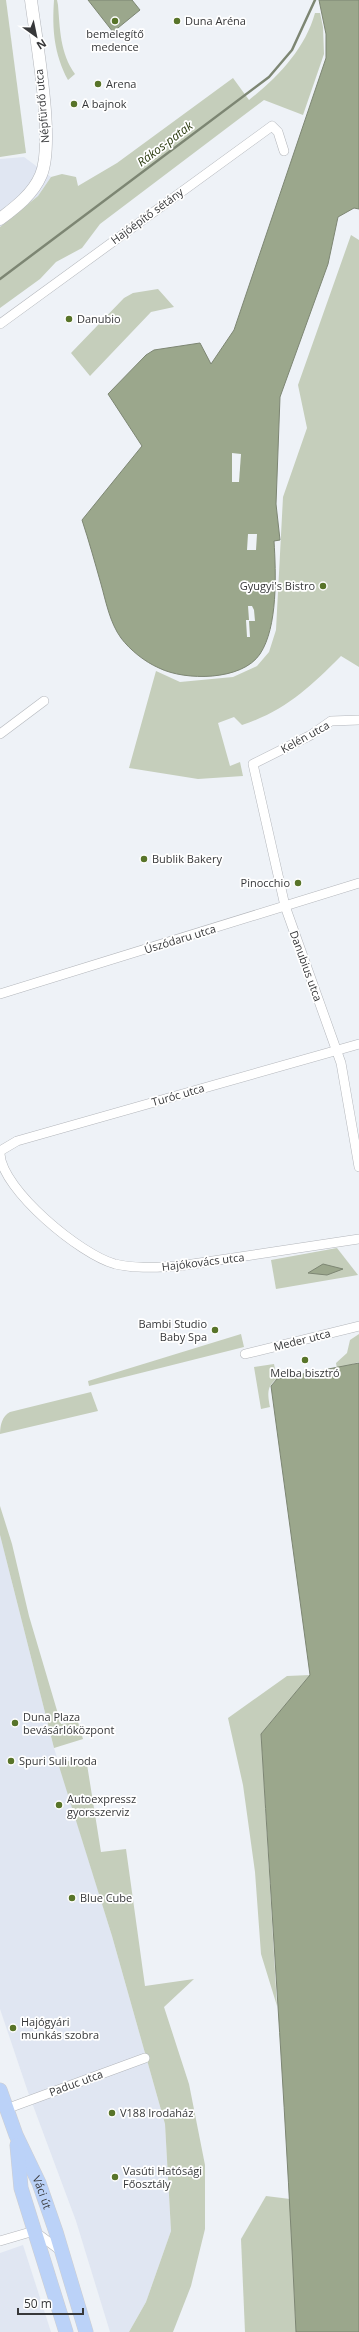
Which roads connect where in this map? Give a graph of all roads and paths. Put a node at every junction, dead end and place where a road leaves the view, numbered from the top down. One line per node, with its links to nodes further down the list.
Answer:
1 (31, 0): 3 (street, Népfürdő utca)
2 (284, 151): 4 (street, Hajóépítő sétány)
3 (0, 219)
4 (0, 324)
5 (44, 701): 7 (street)
6 (359, 720): 8 (street, Kelén utca)
7 (0, 734)
8 (253, 764): 10 (street, Danubius utca)
9 (359, 883): 10 (street, Úszódaru utca)
10 (285, 906): 11 (street, Úszódaru utca); 13 (street, Danubius utca)
11 (0, 994)
12 (359, 1044): 13 (street, Turóc utca)
13 (337, 1050): 14 (street, Turóc utca); 15 (street, Danubius utca)
14 (0, 1152): 16 (street, Hajókovács utca)
15 (359, 1167)
16 (359, 1239)
17 (359, 1326): 18 (street, Meder utca)
18 (245, 1354)
19 (145, 2058): 21 (street, Paduc utca)
20 (0, 2090): 21 (main road, Váci út)
21 (6, 2109): 22 (main road, Váci út)
22 (16, 2135): 23 (main road, Váci út); 25 (main road, Váci út)
23 (34, 2231): 24 (street); 25 (street); 26 (main road, Váci út)
24 (0, 2241)
25 (63, 2253): 27 (main road, Váci út)
26 (66, 2332)
27 (86, 2332)

